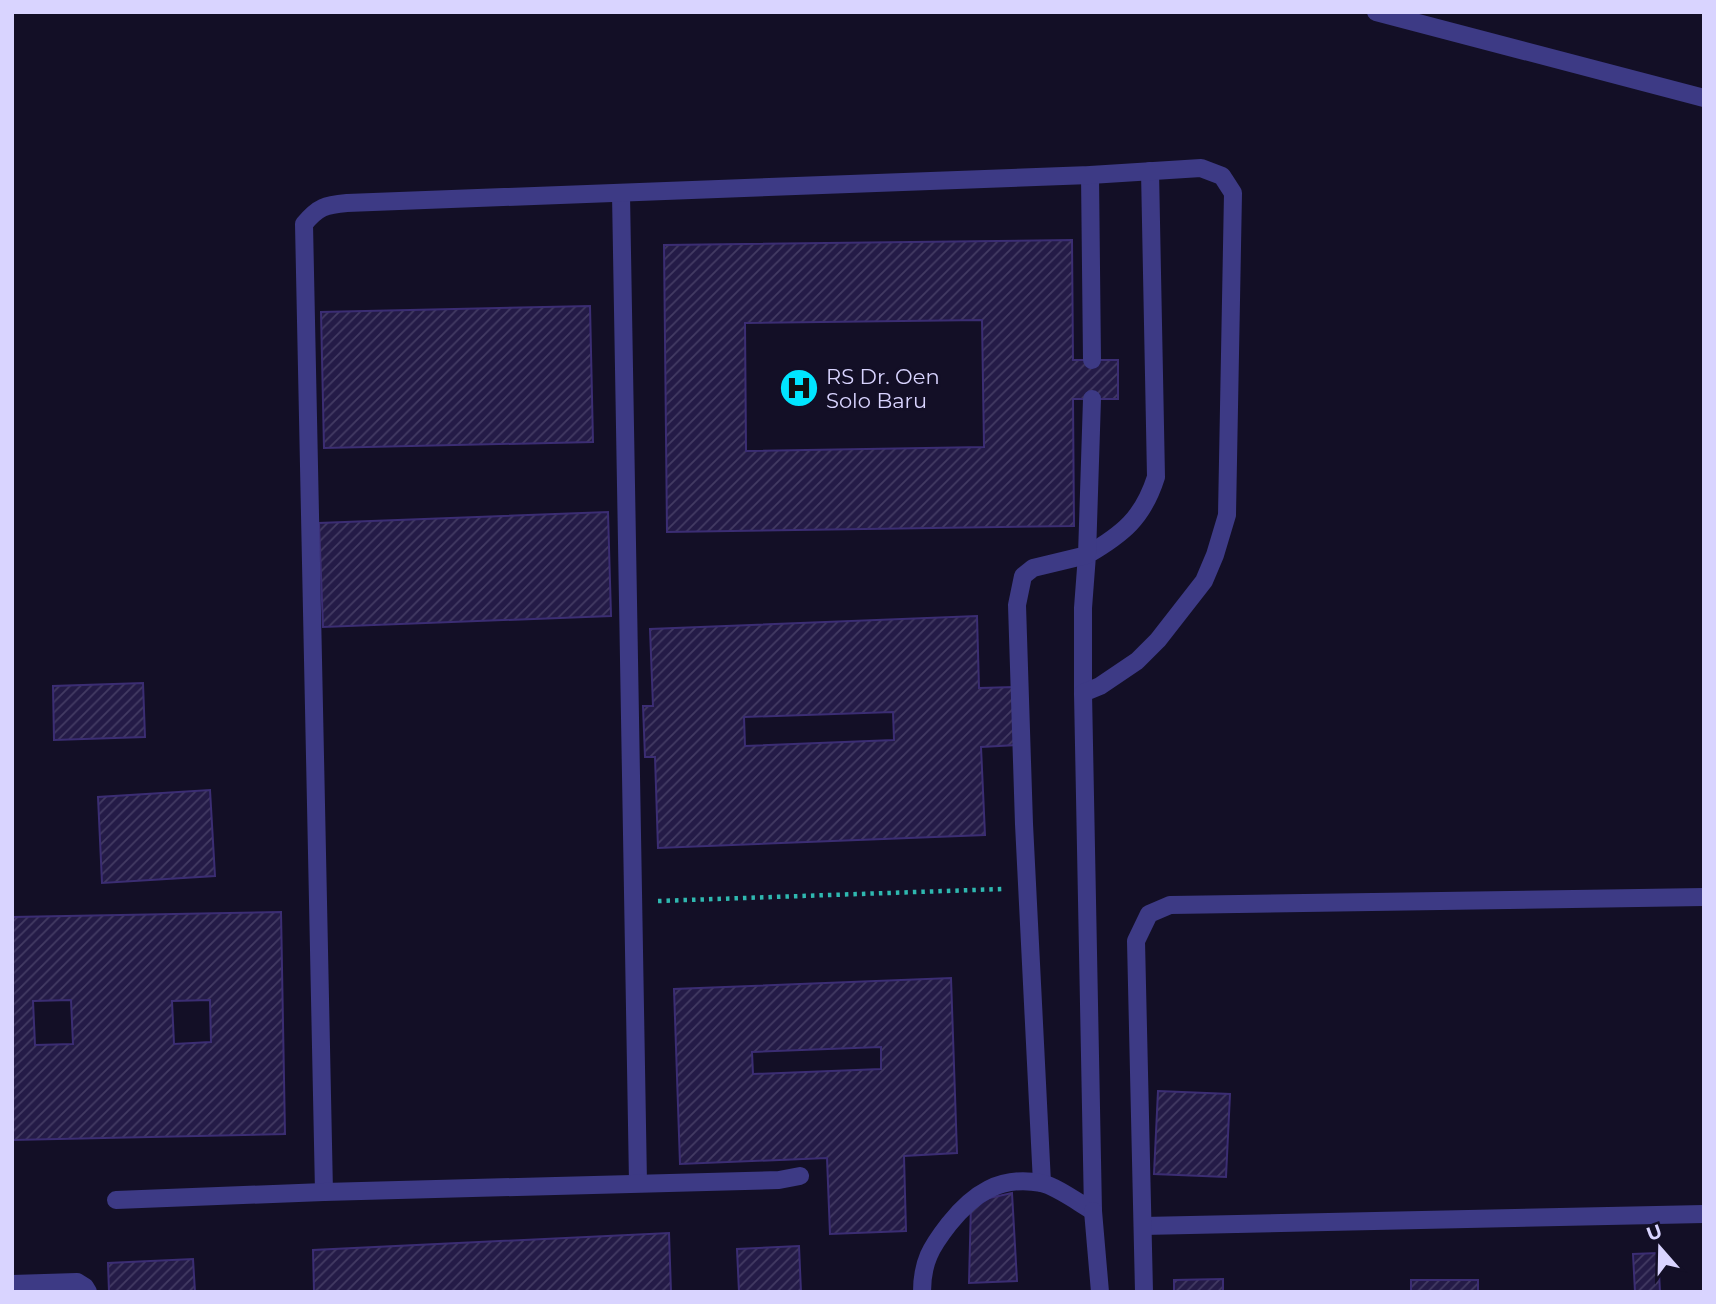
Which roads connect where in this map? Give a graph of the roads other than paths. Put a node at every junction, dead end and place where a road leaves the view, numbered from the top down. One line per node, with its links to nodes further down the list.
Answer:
1 (1376, 12): 2 (lane)
2 (1704, 98)
3 (1150, 171): 4 (lane); 8 (lane); 9 (lane)
4 (1090, 175): 5 (lane); 6 (lane)
5 (621, 194): 12 (lane); 14 (lane)
6 (1092, 360)
7 (1093, 399): 8 (lane)
8 (1087, 555): 9 (lane); 13 (lane)
9 (1083, 693): 16 (lane)
10 (1704, 897): 18 (lane)
11 (800, 1176): 12 (lane)
12 (638, 1183): 14 (lane)
13 (1042, 1183): 16 (lane); 21 (lane)
14 (324, 1192): 15 (lane)
15 (116, 1200)
16 (1093, 1210): 22 (lane)
17 (1704, 1214): 18 (lane)
18 (1143, 1226): 23 (lane)
19 (12, 1284): 20 (lane)
20 (88, 1292)
21 (922, 1292)
22 (1100, 1292)
23 (1144, 1292)

